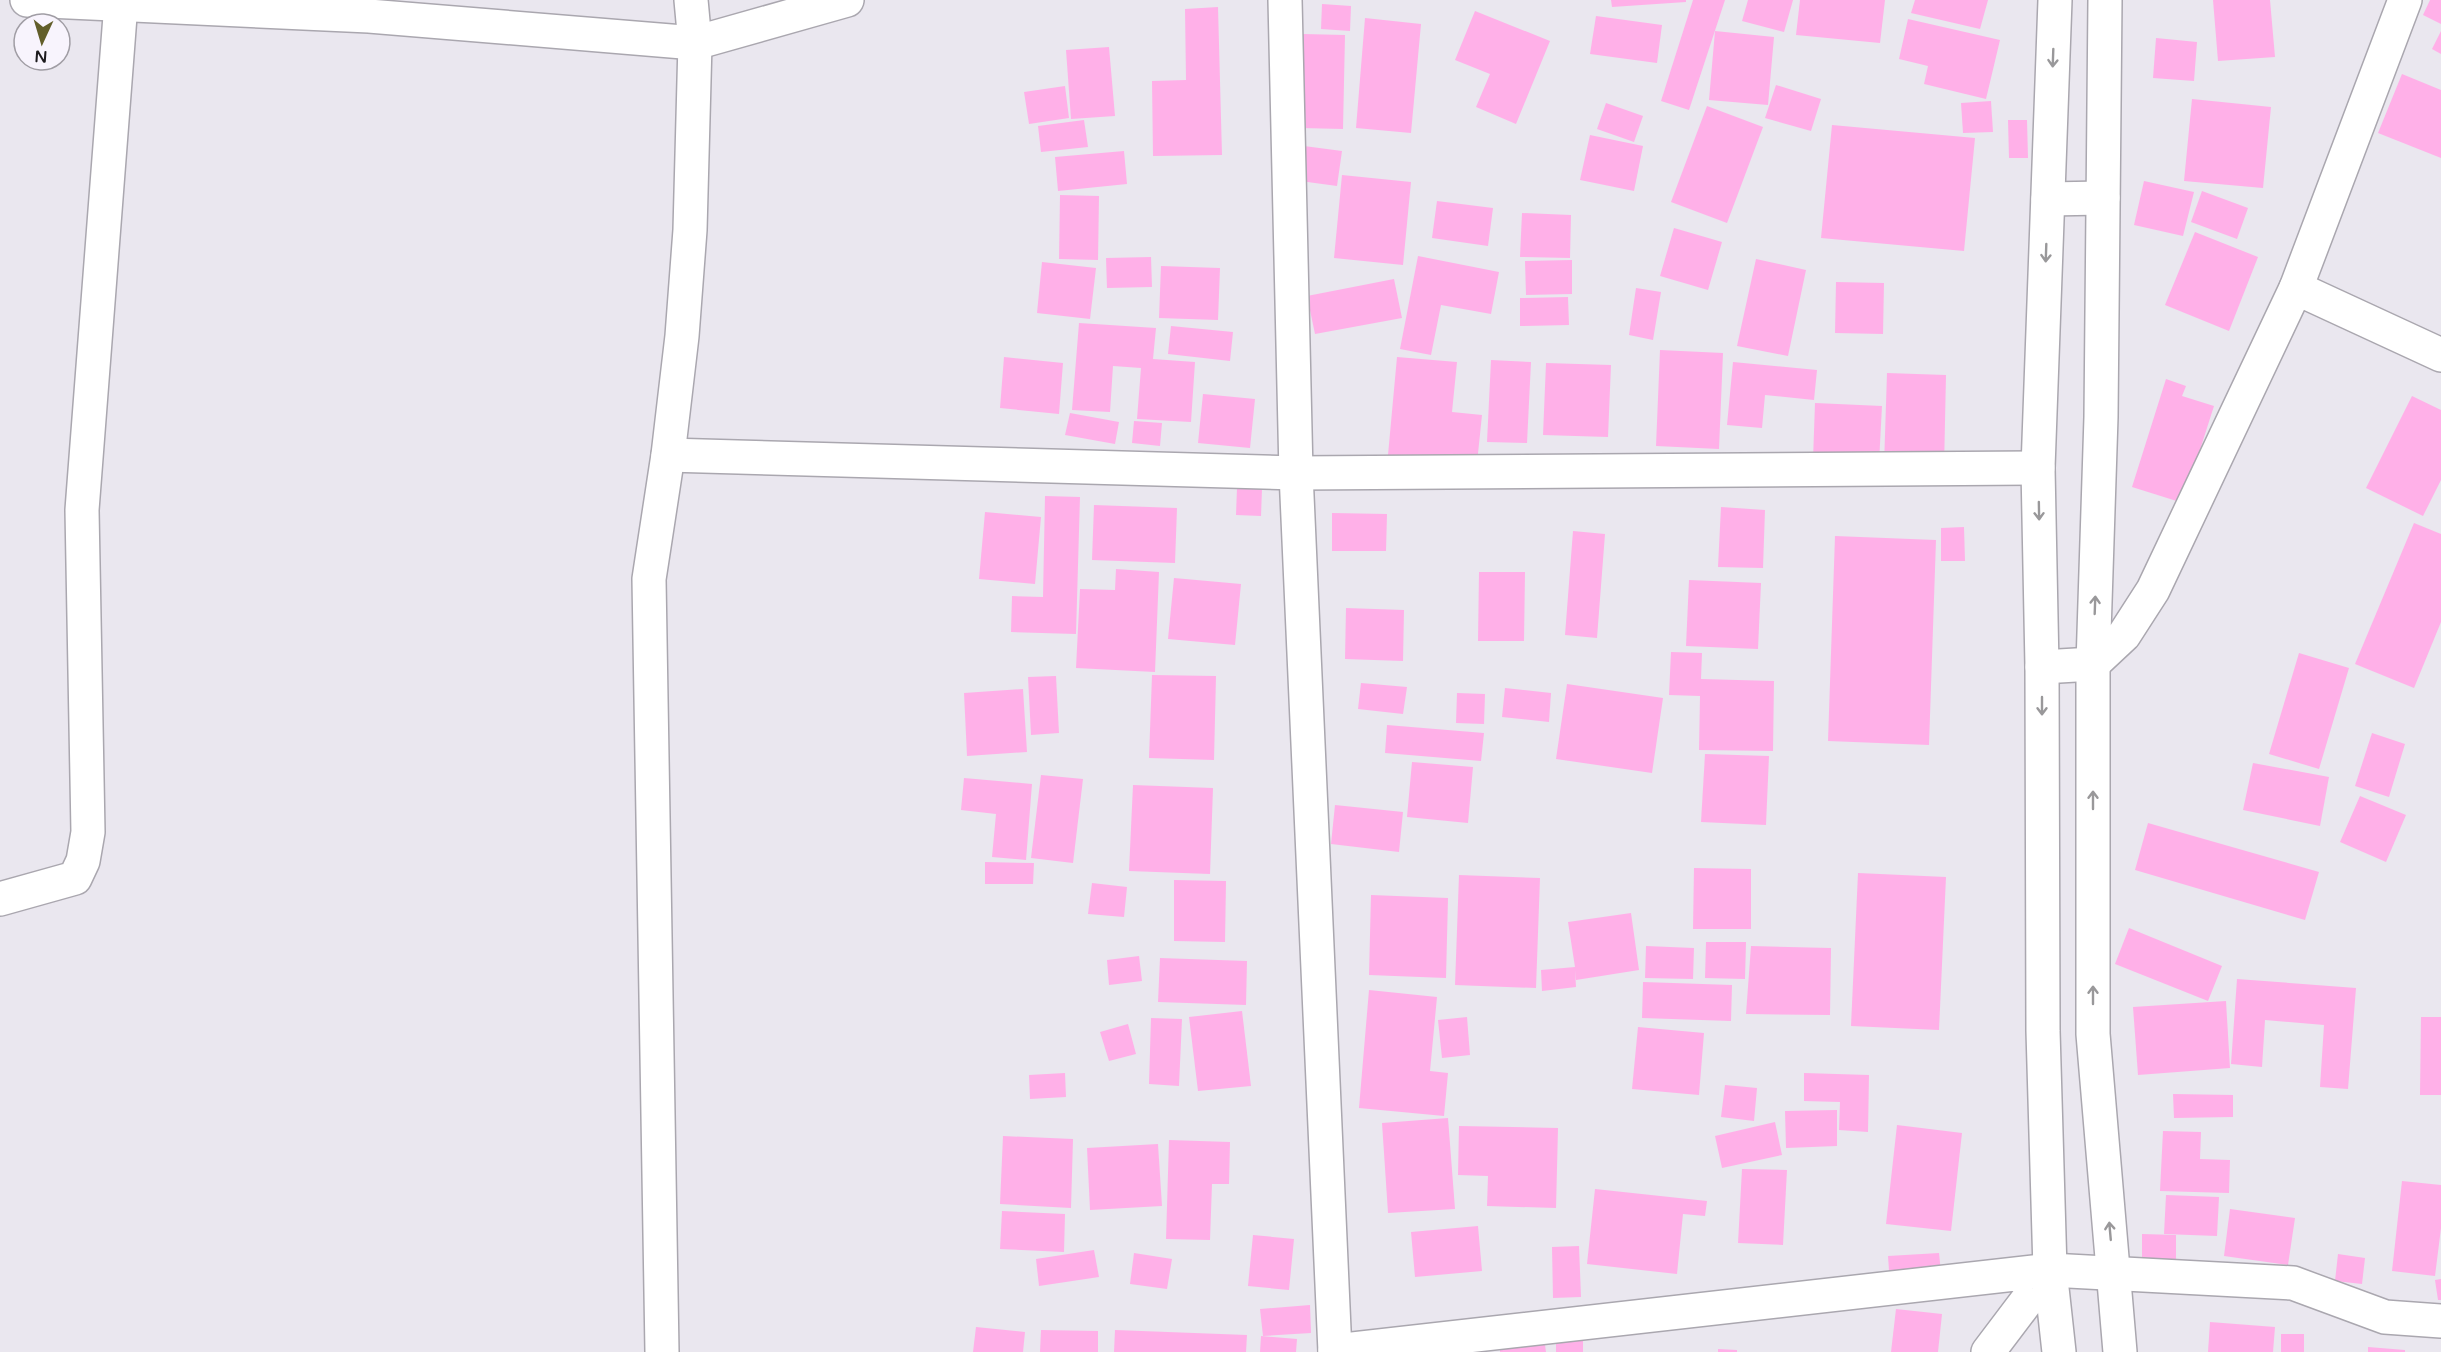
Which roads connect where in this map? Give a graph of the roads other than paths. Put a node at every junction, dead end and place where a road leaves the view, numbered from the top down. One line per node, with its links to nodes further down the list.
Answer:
1 (27, 0): 8 (street)
2 (691, 0): 9 (street)
3 (847, 0): 9 (street)
4 (2055, 0): 11 (street, one-way to 11)
5 (2105, 0): 10 (street)
6 (2405, 0): 12 (street)
7 (1291, 1): 16 (street)
8 (122, 3): 9 (street); 19 (street)
9 (695, 43): 14 (street)
10 (2103, 198): 11 (street); 17 (street, one-way to 10)
11 (2048, 199): 15 (street, one-way to 15)
12 (2296, 288): 13 (street); 17 (street)
13 (2441, 355)
14 (668, 456): 16 (street); 26 (street)
15 (2038, 468): 16 (street); 18 (street, one-way to 18)
16 (1296, 472): 25 (street)
17 (2093, 664): 18 (street); 21 (street, one-way to 17)
18 (2042, 667): 20 (street, one-way to 20)
19 (0, 899)
20 (2043, 1031): 21 (street); 22 (street)
21 (2093, 1034): 23 (street, one-way to 21)
22 (2050, 1270): 23 (street); 25 (street); 27 (street); 28 (street)
23 (2114, 1274): 24 (street); 29 (street)
24 (2441, 1321)
25 (1335, 1351)
26 (662, 1352)
27 (1988, 1352)
28 (2059, 1352)
29 (2120, 1352)

